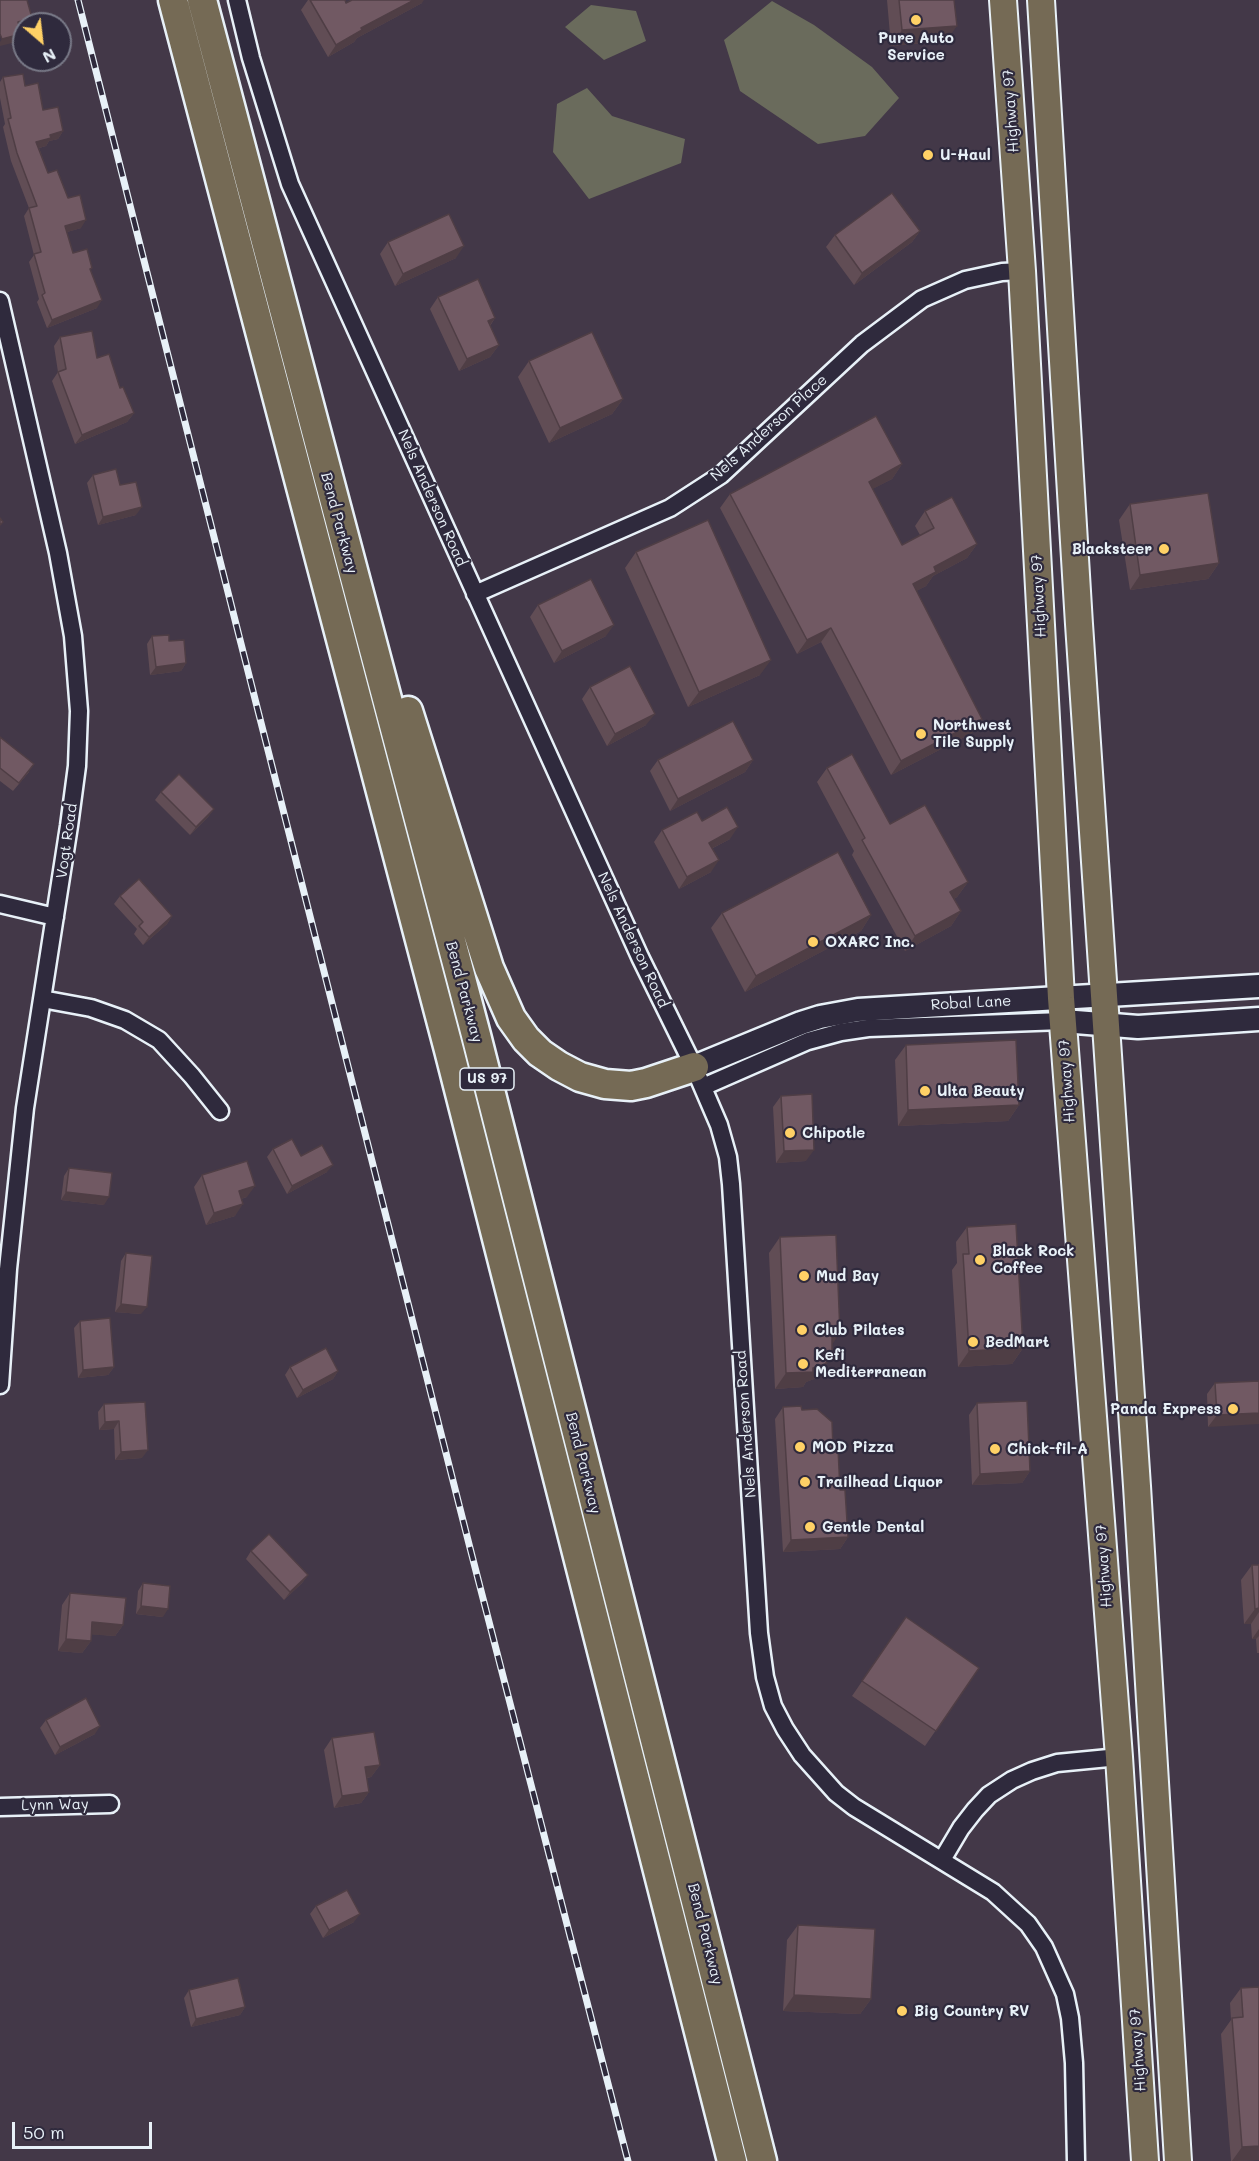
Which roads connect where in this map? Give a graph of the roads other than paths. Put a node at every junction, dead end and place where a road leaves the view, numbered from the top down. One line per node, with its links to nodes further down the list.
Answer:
1 (173, 0): 26 (highway, Bend Parkway / US 97)
2 (202, 0): 9 (highway, Bend Parkway / US 97)
3 (237, 0): 10 (street, Nels Anderson Road)
4 (1005, 0): 6 (main road); 7 (main road, Highway 97)
5 (1041, 0): 6 (main road)
6 (1056, 270): 14 (main road)
7 (1022, 271): 10 (street, Nels Anderson Place); 16 (main road, Highway 97)
8 (0, 301): 12 (street, Vogt Road)
9 (350, 563): 19 (highway); 27 (highway, Bend Parkway / US 97)
10 (475, 594): 19 (street, Nels Anderson Road)
11 (0, 904): 12 (street)
12 (55, 917): 15 (street, Vogt Road)
13 (1259, 986): 14 (main road, Robal Lane)
14 (1103, 995): 16 (main road, Robal Lane); 18 (main road)
15 (42, 999): 20 (street); 21 (street, Vogt Road)
16 (1062, 1009): 18 (main road, Robal Lane); 19 (main road, Robal Lane); 22 (main road, Highway 97)
17 (1259, 1019): 18 (main road, Robal Lane)
18 (1106, 1024): 30 (main road)
19 (698, 1077): 25 (street, Nels Anderson Road)
20 (220, 1111)
21 (0, 1385)
22 (1119, 1757): 25 (street); 29 (main road, Highway 97)
23 (110, 1804): 24 (street, Lynn Way)
24 (0, 1807)
25 (942, 1860): 28 (street, Nels Anderson Road)
26 (732, 2161)
27 (762, 2161)
28 (1076, 2161)
29 (1145, 2161)
30 (1178, 2161)

